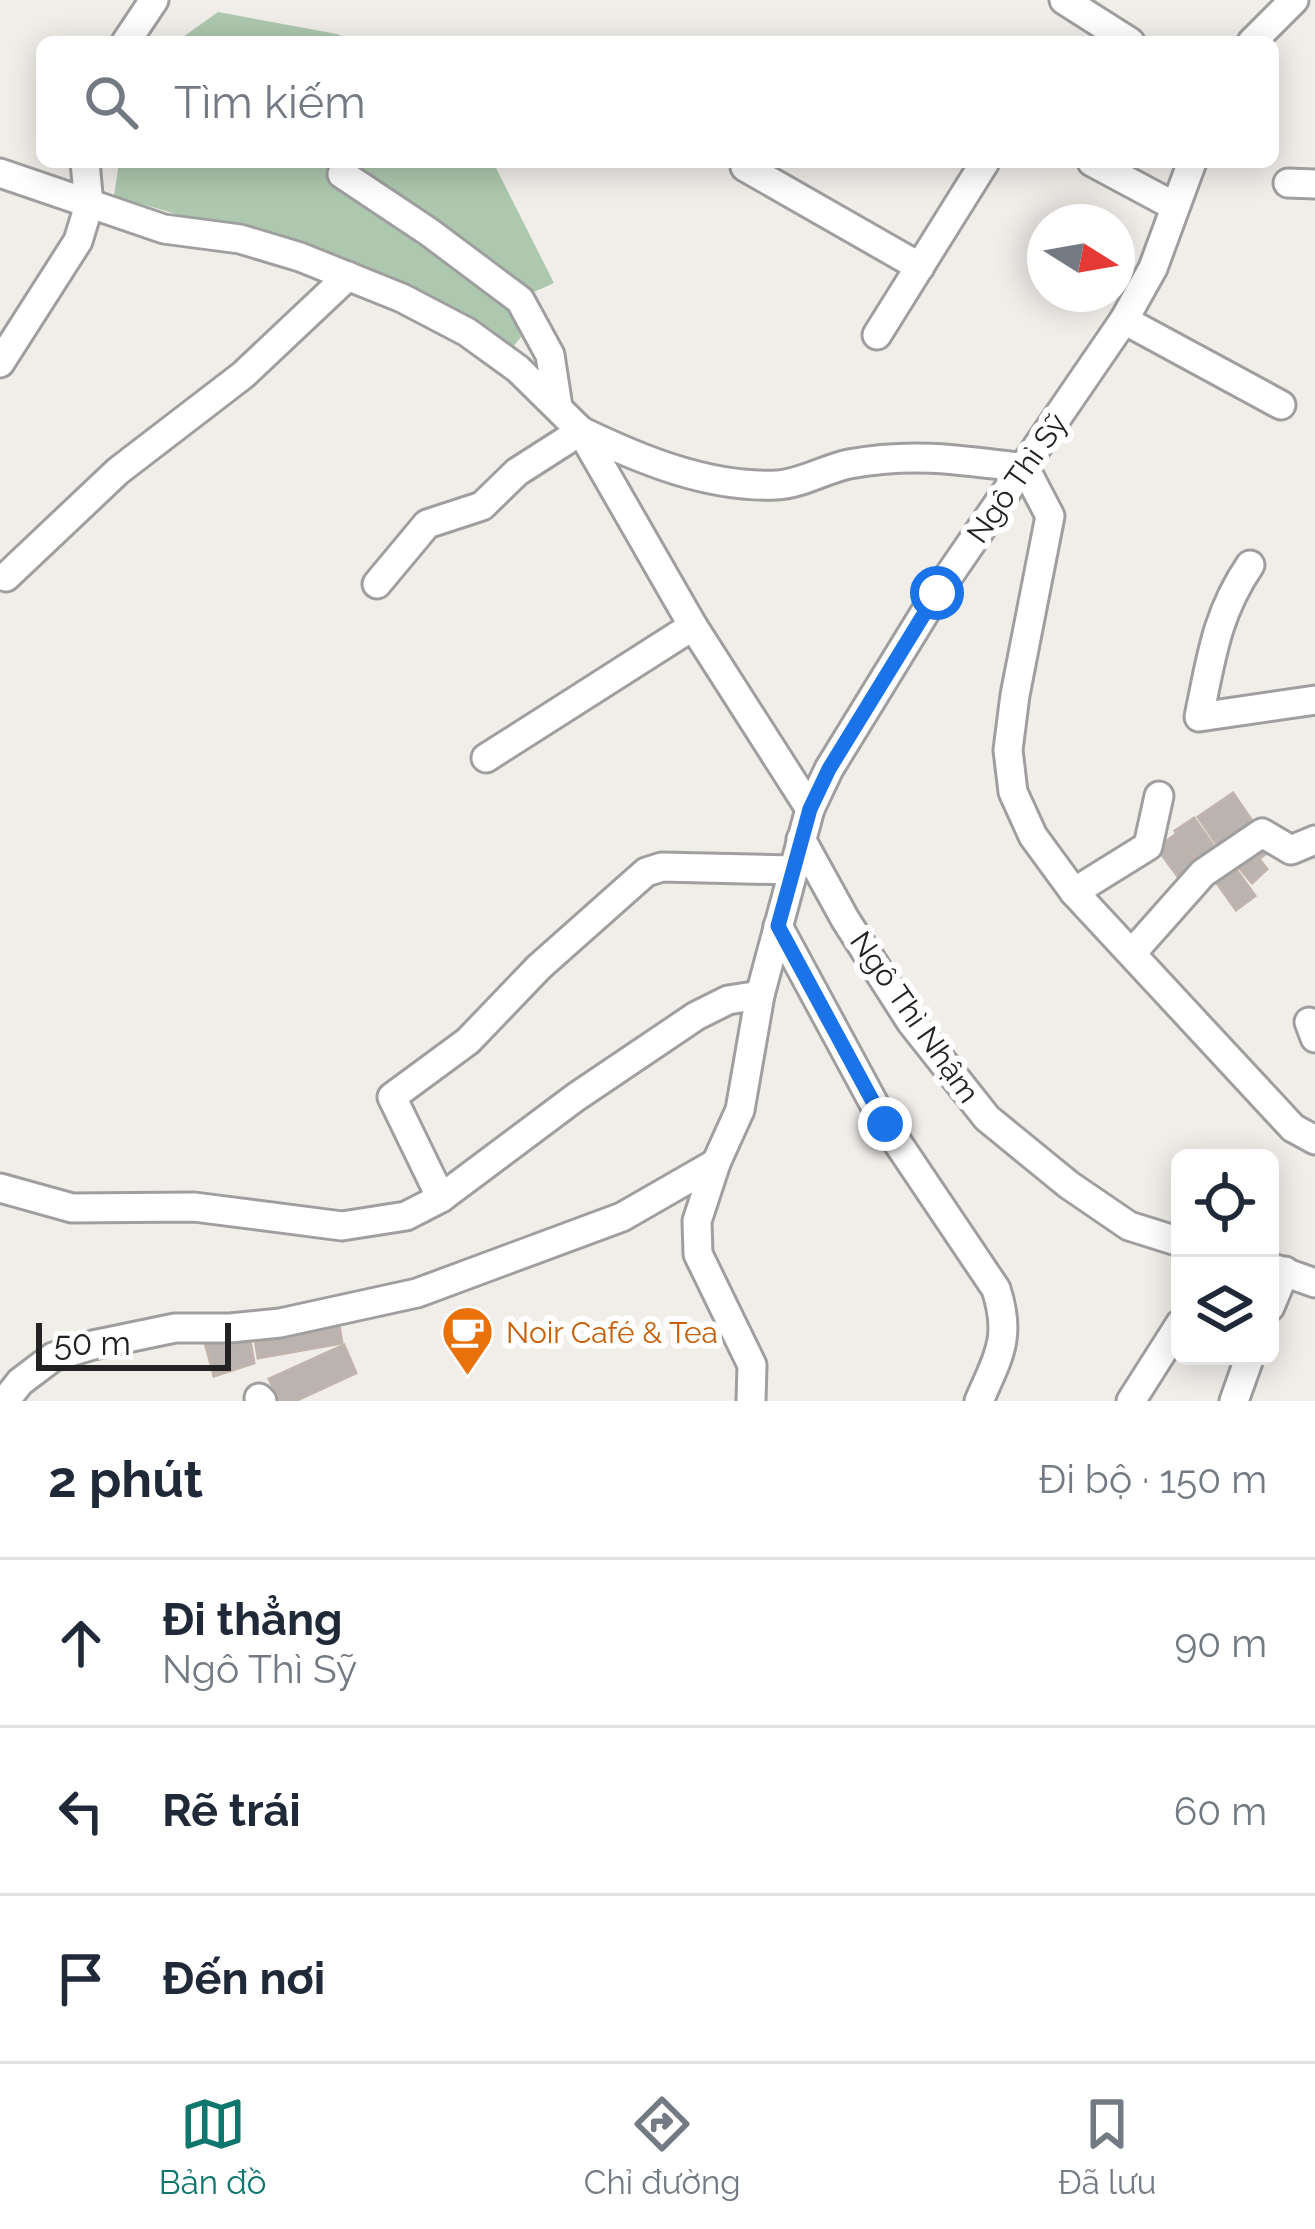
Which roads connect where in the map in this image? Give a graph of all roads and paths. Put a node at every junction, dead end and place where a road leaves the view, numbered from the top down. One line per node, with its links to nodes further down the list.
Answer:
1 (154, 0): 4 (street)
2 (1064, 0): 5 (street)
3 (1294, 0): 6 (street)
4 (130, 36)
5 (1121, 36)
6 (1258, 36)
7 (86, 168): 14 (street)
8 (747, 168): 16 (street)
9 (981, 168): 16 (street)
10 (1103, 168): 15 (street)
11 (1190, 168): 15 (street, Ngô Thì Sỹ)
12 (0, 173): 14 (street)
13 (342, 174): 22 (street)
14 (89, 205): 17 (street); 20 (street)
15 (1174, 206): 18 (street, Ngô Thì Sỹ)
16 (920, 267): 19 (street)
17 (348, 276): 22 (street); 26 (street)
18 (1124, 320): 21 (street); 24 (street, Ngô Thì Sỹ)
19 (877, 335)
20 (0, 363)
21 (1281, 405)
22 (558, 407): 23 (street)
23 (581, 430): 24 (street); 27 (street); 28 (street)
24 (1025, 469): 32 (street, Ngô Thì Sỹ); 36 (street)
25 (1250, 565): 29 (street)
26 (6, 577)
27 (377, 584)
28 (693, 626): 30 (street); 32 (street)
29 (1315, 700)
30 (486, 758)
31 (1160, 796): 36 (street)
32 (810, 809): 33 (street, Ngô Thì Sỹ)
33 (801, 839): 35 (street, Ngô Thì Sỹ); 44 (street, Ngô Thì Nhậm)
34 (1311, 852): 38 (street)
35 (791, 870): 37 (street, Ngô Thì Sỹ); 43 (street)
36 (1075, 892): 38 (street)
37 (778, 926): 39 (street, Ngô Thì Sỹ); 51 (street)
38 (1132, 953): 40 (street)
39 (760, 995): 41 (street, Ngô Thì Sỹ); 43 (street)
40 (1315, 1140)
41 (716, 1163): 49 (street); 50 (street, Ngô Thì Sỹ)
42 (0, 1188): 43 (street)
43 (441, 1198)
44 (1171, 1239)
45 (1279, 1270): 46 (street)
46 (1315, 1283)
47 (1171, 1338): 52 (street)
48 (1247, 1365): 53 (street)
49 (5, 1401)
50 (751, 1401)
51 (979, 1401)
52 (1131, 1401)
53 (1234, 1401)

